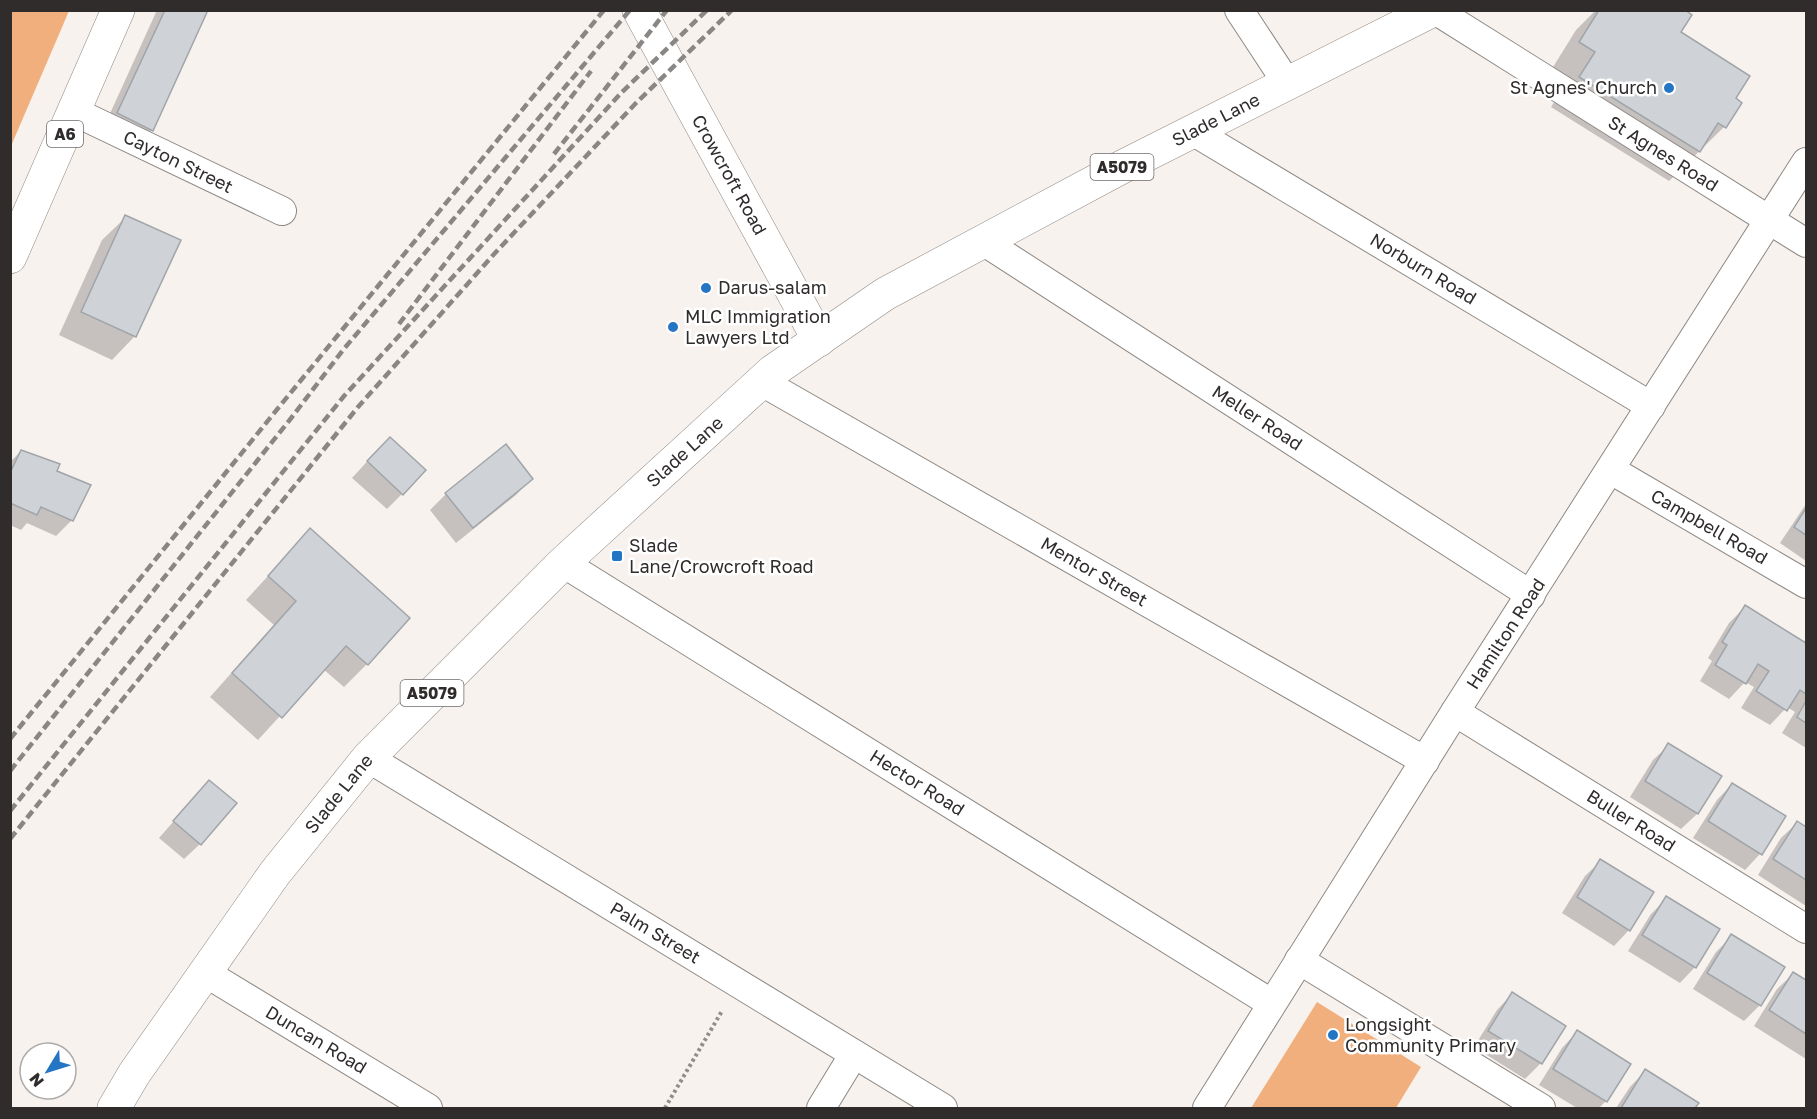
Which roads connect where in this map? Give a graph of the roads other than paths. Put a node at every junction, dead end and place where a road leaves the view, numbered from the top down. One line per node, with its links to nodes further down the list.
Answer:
1 (118, 10): 6 (main road, A6)
2 (639, 10): 14 (main road, Crowcroft Road)
3 (1239, 10): 5 (street)
4 (1434, 10): 5 (main road, Slade Lane / A5079); 10 (street, St Agnes Road)
5 (1287, 83): 7 (main road, Slade Lane / A5079)
6 (75, 112): 9 (street, Cayton Street); 13 (main road, A6)
7 (1194, 132): 11 (main road, Slade Lane / A5079); 16 (street, Norburn Road)
8 (1806, 162): 10 (street, Hamilton Road)
9 (282, 211)
10 (1769, 221): 12 (street, St Agnes Road); 16 (street, Hamilton Road)
11 (983, 241): 14 (main road, Slade Lane / A5079); 20 (street, Meller Road)
12 (1806, 243)
13 (10, 256)
14 (819, 340): 15 (main road, Slade Lane / A5079)
15 (762, 382): 18 (main road, Slade Lane / A5079); 23 (street, Mentor Street)
16 (1651, 406): 17 (street, Hamilton Road)
17 (1611, 470): 19 (street, Campbell Road); 20 (street, Hamilton Road)
18 (562, 563): 22 (main road, Slade Lane / A5079); 27 (street, Hector Road)
19 (1806, 584)
20 (1531, 595): 21 (street, Hamilton Road)
21 (1455, 712): 23 (street, Hamilton Road); 24 (street, Buller Road)
22 (368, 758): 26 (main road, Slade Lane / A5079); 28 (street, Palm Street)
23 (1425, 761): 25 (street, Hamilton Road)
24 (1806, 929)
25 (1299, 960): 27 (street, Hamilton Road); 34 (street)
26 (204, 972): 29 (main road, Slade Lane / A5079); 30 (street, Duncan Road)
27 (1271, 1003): 33 (street, Hamilton Road)
28 (854, 1054): 31 (street); 32 (street, Palm Street)
29 (114, 1108)
30 (428, 1108)
31 (821, 1108)
32 (943, 1108)
33 (1207, 1108)
34 (1540, 1108)

